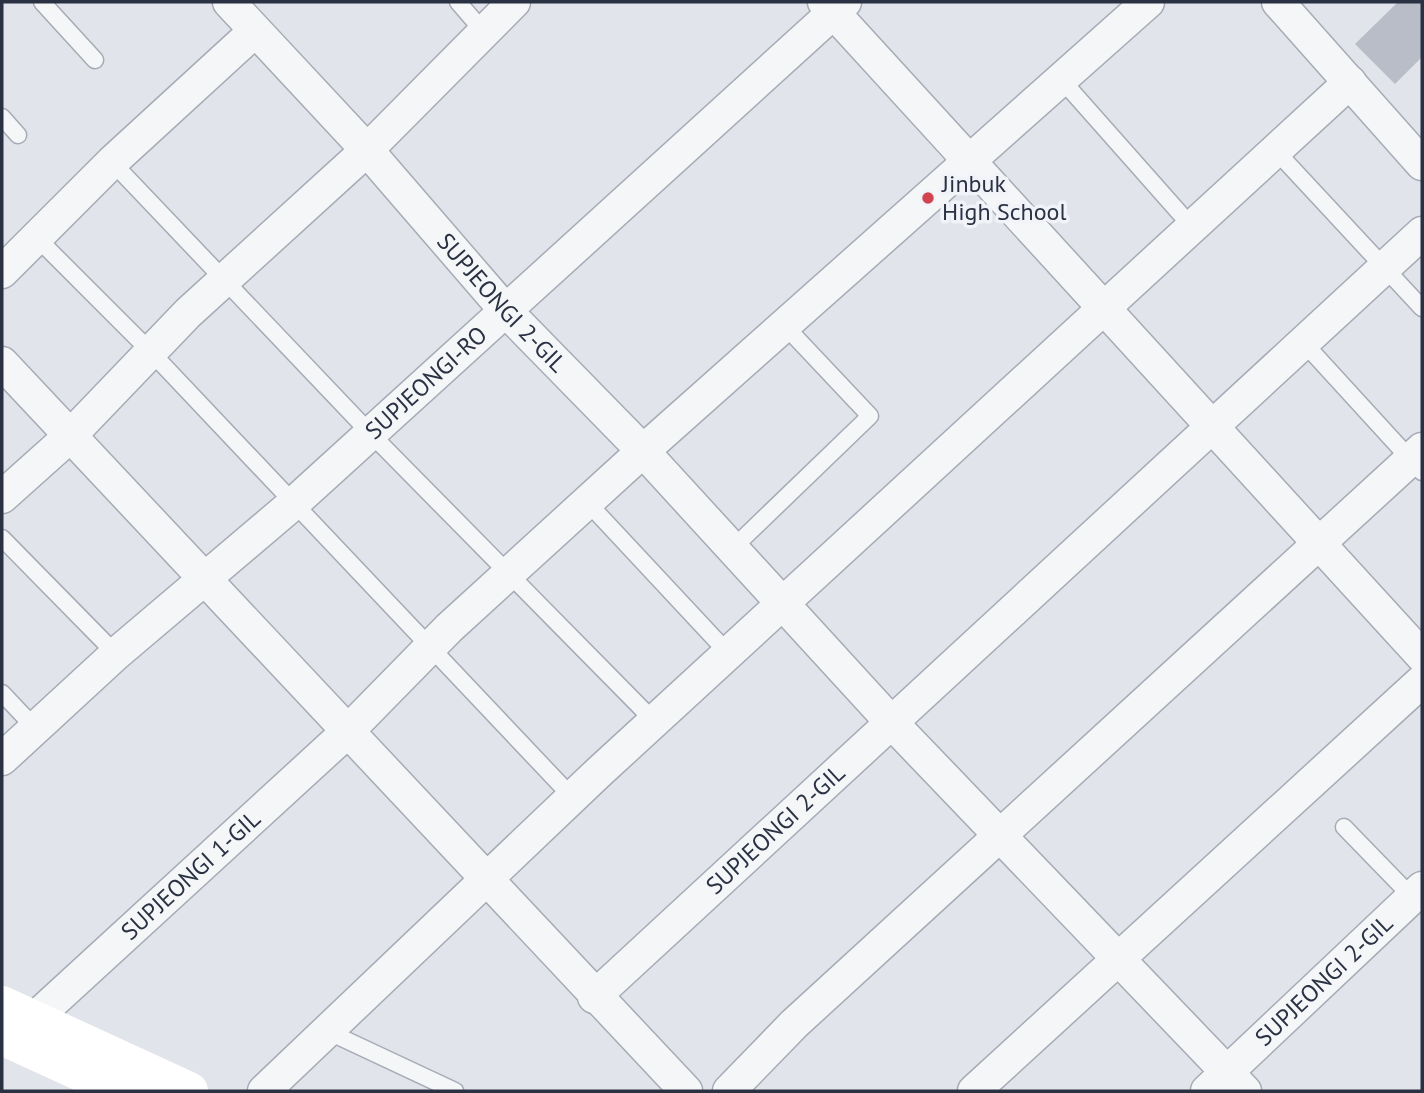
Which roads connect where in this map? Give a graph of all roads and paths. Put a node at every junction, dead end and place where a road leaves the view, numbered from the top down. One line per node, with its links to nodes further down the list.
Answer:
1 (41, 2): 10 (lane)
2 (458, 2): 9 (lane)
3 (514, 2): 9 (street)
4 (1148, 2): 11 (street)
5 (1278, 2): 12 (street)
6 (234, 4): 8 (street, SUPJEONGI 2-GIL)
7 (834, 5): 17 (street); 28 (street, SUPJEONGI-RO)
8 (255, 31): 15 (street, SUPJEONGI 2-GIL); 18 (street)
9 (483, 31): 15 (street)
10 (95, 60)
11 (1061, 79): 17 (street); 20 (lane)
12 (1350, 82): 16 (street); 19 (street)
13 (2, 117): 14 (lane)
14 (18, 135)
15 (367, 150): 25 (street); 28 (street, SUPJEONGI 2-GIL)
16 (1275, 150): 20 (street); 23 (lane)
17 (970, 161): 26 (street); 29 (street)
18 (112, 162): 22 (street); 25 (lane)
19 (1422, 164)
20 (1192, 227): 26 (street)
21 (1422, 233): 23 (street, SUPJEONGI 2-GIL)
22 (36, 237): 24 (street); 31 (lane)
23 (1385, 268): 27 (lane); 30 (street, SUPJEONGI 2-GIL)
24 (2, 272)
25 (224, 280): 31 (street); 34 (lane)
26 (1104, 308): 33 (street); 46 (street)
27 (1422, 308)
28 (506, 311): 34 (street, SUPJEONGI-RO); 36 (street, SUPJEONGI 2-GIL)
29 (786, 327): 36 (street); 43 (lane)
30 (1304, 343): 33 (street, SUPJEONGI 2-GIL); 37 (lane)
31 (149, 351): 35 (street); 39 (lane)
32 (2, 363): 35 (street)
33 (1213, 427): 42 (street); 54 (street, SUPJEONGI 2-GIL)
34 (369, 432): 39 (street, SUPJEONGI-RO); 44 (lane)
35 (69, 437): 38 (street); 45 (street)
36 (643, 451): 40 (street); 43 (street, SUPJEONGI 2-GIL)
37 (1418, 460): 42 (street)
38 (2, 497)
39 (294, 503): 45 (street, SUPJEONGI-RO); 47 (lane)
40 (588, 503): 44 (street); 48 (lane)
41 (2, 538): 49 (lane)
42 (1320, 544): 50 (street); 60 (street)
43 (733, 548): 46 (street, SUPJEONGI 2-GIL)
44 (508, 575): 47 (street); 53 (lane)
45 (204, 580): 49 (street, SUPJEONGI-RO); 56 (street)
46 (782, 602): 48 (street); 54 (street, SUPJEONGI 2-GIL)
47 (440, 638): 56 (street, SUPJEONGI 1-GIL); 58 (lane)
48 (728, 653): 53 (street)
49 (116, 654): 55 (street, SUPJEONGI-RO)
50 (1422, 656)
51 (1422, 681): 63 (street)
52 (2, 693): 55 (lane)
53 (654, 721): 58 (street)
54 (891, 723): 60 (street, SUPJEONGI 2-GIL); 64 (street, SUPJEONGI 2-GIL)
55 (36, 729): 57 (street, SUPJEONGI-RO)
56 (347, 732): 61 (street); 65 (street, SUPJEONGI 1-GIL)
57 (2, 759)
58 (573, 798): 61 (street)
59 (1344, 827): 62 (lane, SUPJEONGI 2-GIL)
60 (1000, 836): 63 (street, SUPJEONGI 2-GIL); 73 (street)
61 (488, 881): 64 (street); 66 (street)
62 (1417, 893): 67 (street, SUPJEONGI 2-GIL)
63 (1120, 958): 67 (street, SUPJEONGI 2-GIL); 74 (street)
64 (594, 997): 72 (street)
65 (12, 1020): 68 (street); 69 (street)
66 (329, 1032): 70 (street); 71 (lane)
67 (1227, 1085)
68 (122, 1091)
69 (190, 1091)
70 (264, 1091)
71 (455, 1091)
72 (686, 1091)
73 (729, 1091)
74 (974, 1091)

